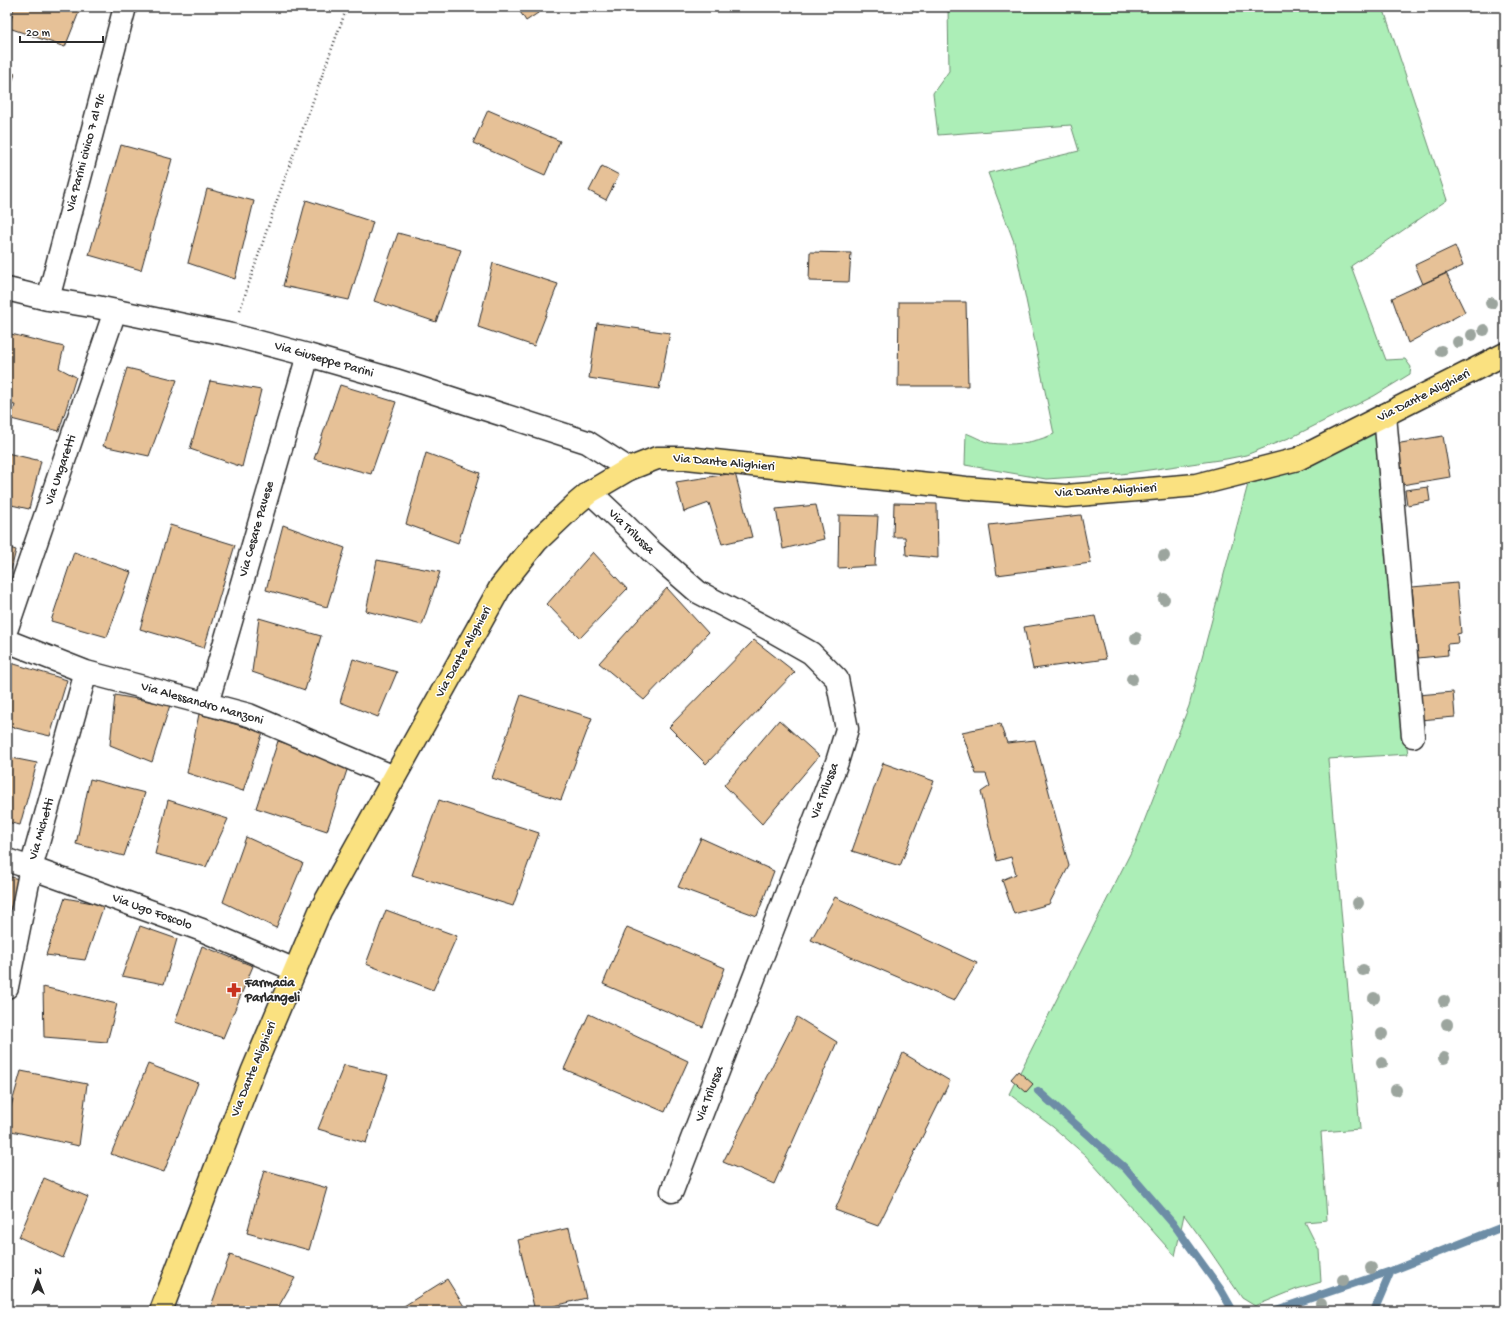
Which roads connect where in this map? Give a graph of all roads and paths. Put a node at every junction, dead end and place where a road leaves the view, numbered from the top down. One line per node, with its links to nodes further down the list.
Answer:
1 (125, 7): 4 (street, Via Parini civico 7 al 9/c)
2 (347, 7): 6 (path)
3 (7, 289): 4 (street, Via Giuseppe Parini)
4 (48, 299): 5 (street, Via Giuseppe Parini)
5 (115, 311): 6 (street, Via Giuseppe Parini); 12 (street, Via Ungaretti)
6 (232, 335): 8 (street, Via Giuseppe Parini)
7 (1505, 354): 9 (main road, Via Dante Alighieri)
8 (308, 355): 10 (street, Via Giuseppe Parini); 15 (street, Via Cesare Pavese)
9 (1385, 415): 10 (main road, Via Dante Alighieri); 16 (street)
10 (630, 469): 11 (main road, Via Dante Alighieri)
11 (590, 492): 17 (main road, Via Dante Alighieri); 22 (street, Via Trilussa)
12 (7, 628)
13 (7, 641): 14 (street, Via Alessandro Manzoni)
14 (86, 672): 15 (street, Via Alessandro Manzoni); 19 (street, Via Michetti)
15 (207, 704): 17 (street, Via Alessandro Manzoni)
16 (1412, 736)
17 (394, 777): 20 (main road, Via Dante Alighieri)
18 (7, 860): 19 (street, Via Ugo Foscolo)
19 (31, 868): 20 (street, Via Ugo Foscolo); 21 (street, Via Michetti)
20 (295, 970): 23 (main road, Via Dante Alighieri)
21 (7, 987)
22 (672, 1191)
23 (162, 1310)

